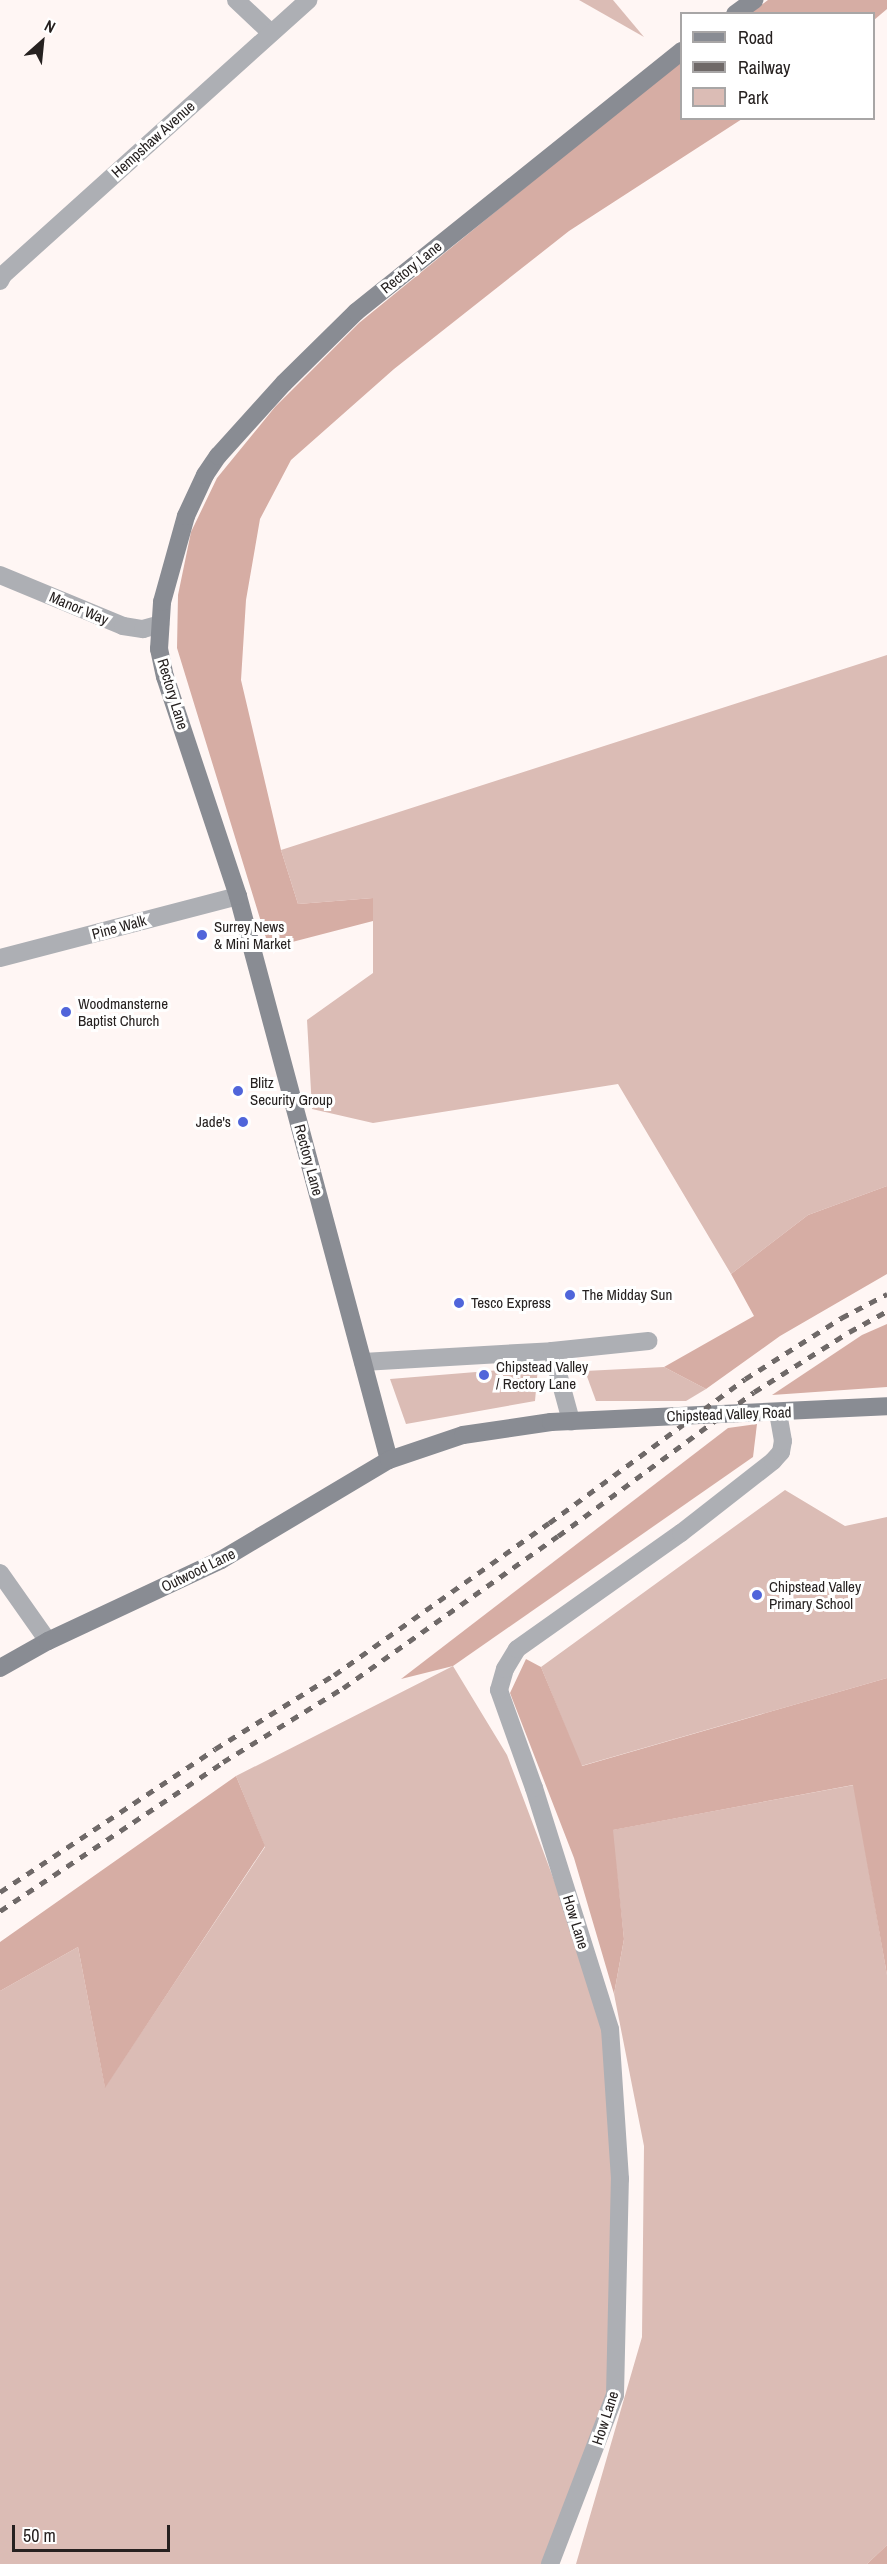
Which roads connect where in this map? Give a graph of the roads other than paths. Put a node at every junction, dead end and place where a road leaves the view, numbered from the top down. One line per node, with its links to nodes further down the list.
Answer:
1 (236, 0): 5 (street)
2 (308, 0): 5 (street, Hempshaw Avenue)
3 (754, 0): 4 (main road)
4 (738, 12)
5 (271, 33): 7 (street, Hempshaw Avenue)
6 (680, 52): 9 (main road, Rectory Lane)
7 (1, 276)
8 (0, 575): 9 (street, Manor Way)
9 (160, 624): 10 (main road, Rectory Lane)
10 (238, 896): 11 (street, Pine Walk); 14 (main road, Rectory Lane)
11 (0, 958)
12 (648, 1341): 13 (street)
13 (552, 1352): 14 (street); 17 (street)
14 (363, 1362): 18 (main road, Rectory Lane)
15 (887, 1406): 16 (main road, Chipstead Valley Road)
16 (778, 1412): 17 (main road, Chipstead Valley Road); 22 (street, How Lane)
17 (571, 1421): 18 (main road, Chipstead Valley Road)
18 (389, 1460): 20 (main road, Outwood Lane)
19 (0, 1573): 20 (street)
20 (48, 1641): 21 (main road, Outwood Lane)
21 (0, 1668)
22 (550, 2564)

